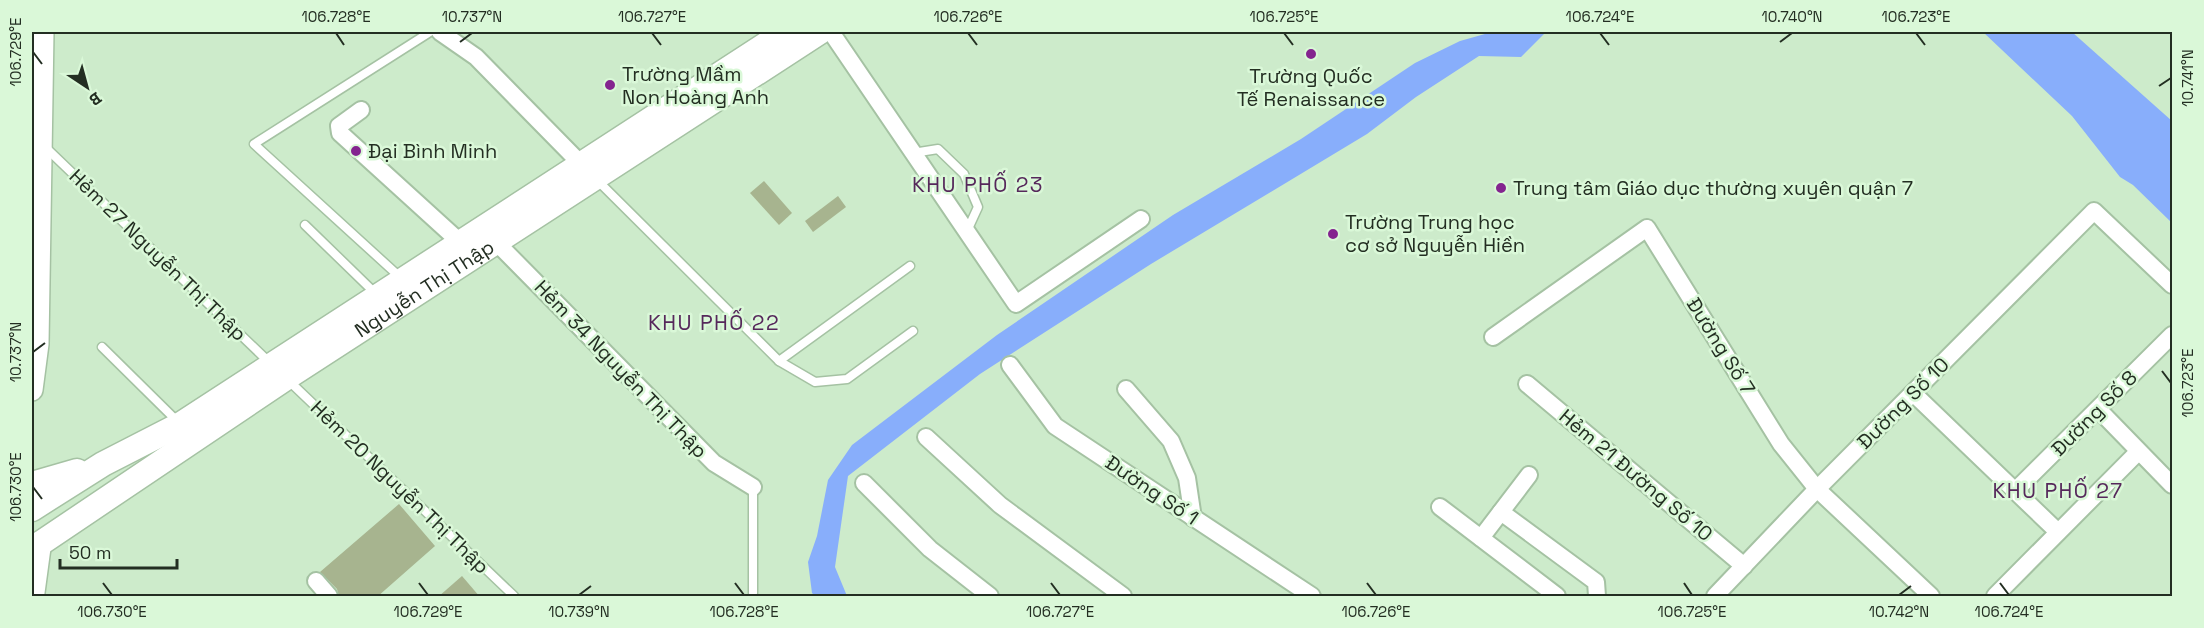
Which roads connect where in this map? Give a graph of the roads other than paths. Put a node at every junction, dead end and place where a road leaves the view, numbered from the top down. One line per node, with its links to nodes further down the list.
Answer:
1 (43, 32): 8 (street)
2 (430, 32): 17 (lane)
3 (440, 32): 10 (street)
4 (785, 32): 10 (main road, Nguyễn Thị Thập)
5 (820, 32): 10 (main road, Nguyễn Thị Thập)
6 (831, 32): 9 (street)
7 (361, 110): 15 (street)
8 (43, 145): 26 (lane, Hẻm 27 Nguyễn Thị Thập); 29 (street)
9 (913, 153): 13 (street); 13 (lane)
10 (588, 171): 14 (main road, Nguyễn Thị Thập); 15 (main road, Nguyễn Thị Thập); 24 (lane)
11 (1141, 219): 13 (street)
12 (305, 225): 19 (lane)
13 (966, 231)
14 (496, 242): 26 (main road, Nguyễn Thị Thập); 42 (street, Hẻm 34 Nguyễn Thị Thập)
15 (460, 243): 17 (main road, Nguyễn Thị Thập)
16 (910, 266): 24 (lane)
17 (403, 280): 19 (main road, Nguyễn Thị Thập)
18 (2172, 285): 30 (street, Đường Số 10)
19 (378, 296): 26 (main road, Nguyễn Thị Thập)
20 (913, 331): 24 (lane)
21 (2172, 335): 31 (street, Đường Số 8)
22 (1493, 337): 43 (street, Đường Số 7)
23 (102, 347): 32 (lane)
24 (779, 361)
25 (1010, 365): 48 (street, Đường Số 1)
26 (279, 372): 32 (main road, Nguyễn Thị Thập); 37 (main road, Nguyễn Thị Thập); 58 (lane, Hẻm 20 Nguyễn Thị Thập)
27 (1527, 384): 52 (street, Hẻm 21 Đường Số 10)
28 (1126, 389): 48 (street)
29 (32, 390)
30 (1913, 393): 43 (street, Đường Số 10); 44 (street)
31 (2098, 409): 35 (street); 44 (street, Đường Số 8)
32 (181, 424): 34 (main road, Nguyễn Thị Thập)
33 (926, 437): 60 (street)
34 (134, 449): 36 (main road, Nguyễn Thị Thập); 37 (main road)
35 (2138, 452): 41 (street); 49 (street)
36 (103, 464): 40 (main road); 46 (main road, Nguyễn Thị Thập)
37 (148, 470): 51 (main road, Nguyễn Thị Thập)
38 (1528, 475): 47 (street)
39 (864, 483): 59 (street)
40 (32, 484)
41 (2172, 485)
42 (753, 487): 54 (lane)
43 (1817, 489): 52 (street, Đường Số 10); 55 (street, Đường Số 7)
44 (2015, 491): 49 (street)
45 (1440, 507): 50 (street)
46 (32, 509)
47 (1501, 512): 50 (street); 63 (street)
48 (1193, 518): 61 (street, Đường Số 1)
49 (2058, 532): 65 (street)
50 (1481, 538): 62 (street)
51 (35, 546): 56 (main road)
52 (1744, 566): 64 (street, Đường Số 10)
53 (316, 581): 57 (street)
54 (753, 593)
55 (1922, 594)
56 (32, 597)
57 (329, 597)
58 (514, 597)
59 (990, 597)
60 (1124, 597)
61 (1312, 597)
62 (1557, 597)
63 (1597, 597)
64 (1715, 597)
65 (1995, 597)

